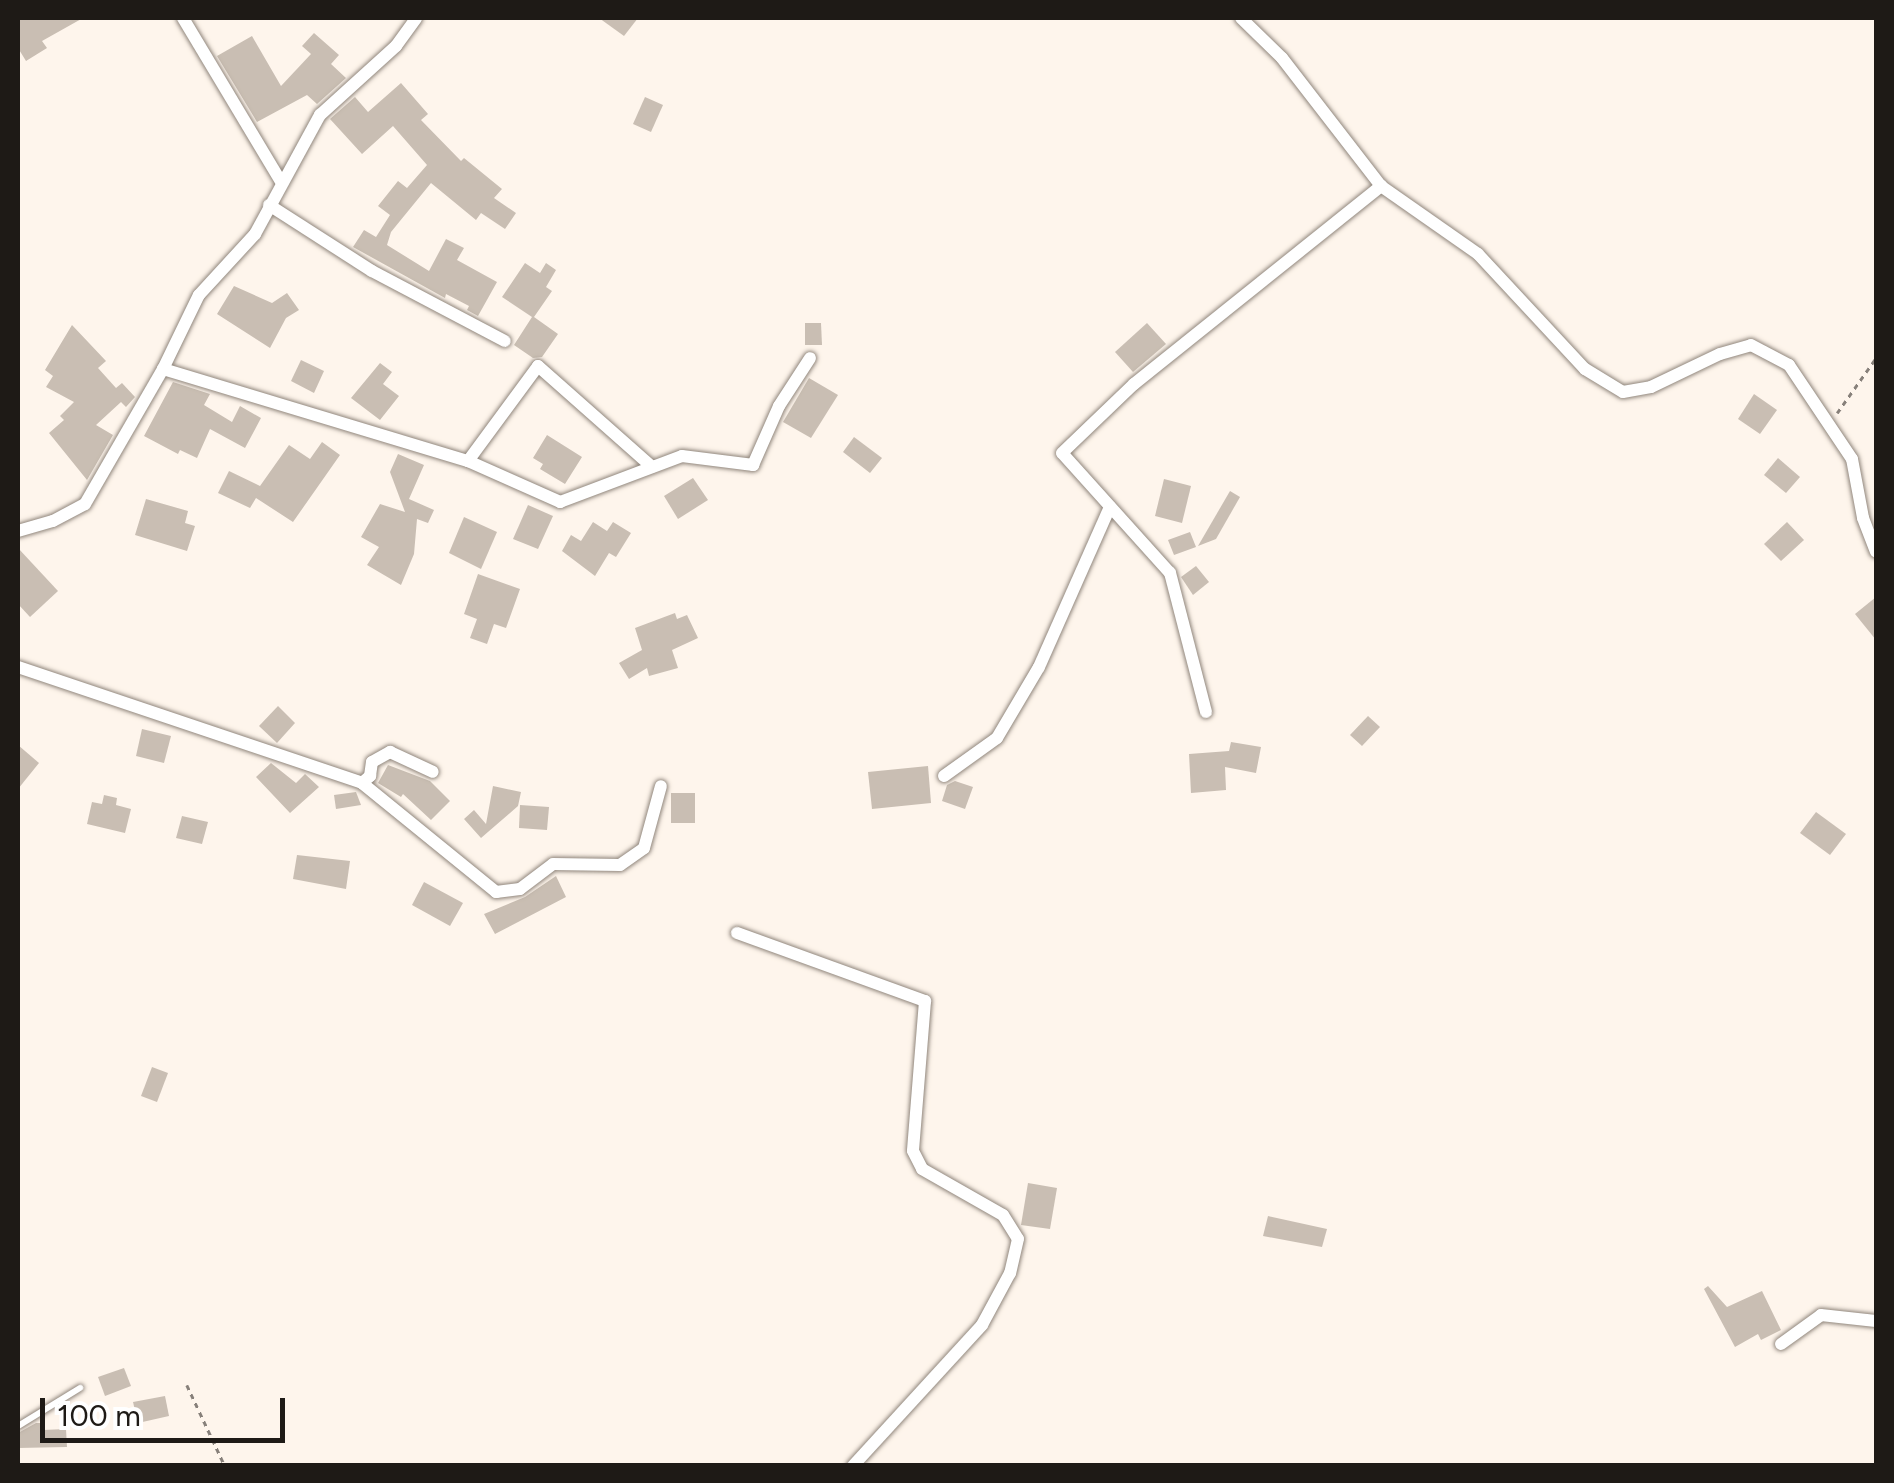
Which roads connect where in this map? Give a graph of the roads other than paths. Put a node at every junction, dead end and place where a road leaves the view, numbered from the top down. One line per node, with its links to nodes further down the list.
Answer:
1 (183, 18): 4 (street)
2 (416, 18): 4 (street)
3 (1241, 18): 5 (street)
4 (281, 182): 6 (street)
5 (1381, 186): 12 (street); 14 (street)
6 (269, 205): 7 (street); 9 (street)
7 (505, 341)
8 (810, 358): 11 (street)
9 (163, 369): 10 (street); 13 (street)
10 (468, 461): 11 (street); 11 (street)
11 (652, 467)
12 (1110, 506): 16 (street); 18 (street)
13 (18, 531)
14 (1876, 552)
15 (18, 668): 19 (street)
16 (1206, 712)
17 (433, 772): 19 (street)
18 (944, 776)
19 (362, 784): 20 (street)
20 (661, 786)
21 (737, 933): 26 (street)
22 (1876, 1321): 23 (street)
23 (1781, 1344)
24 (80, 1388): 25 (lane)
25 (18, 1426)
26 (853, 1466)

